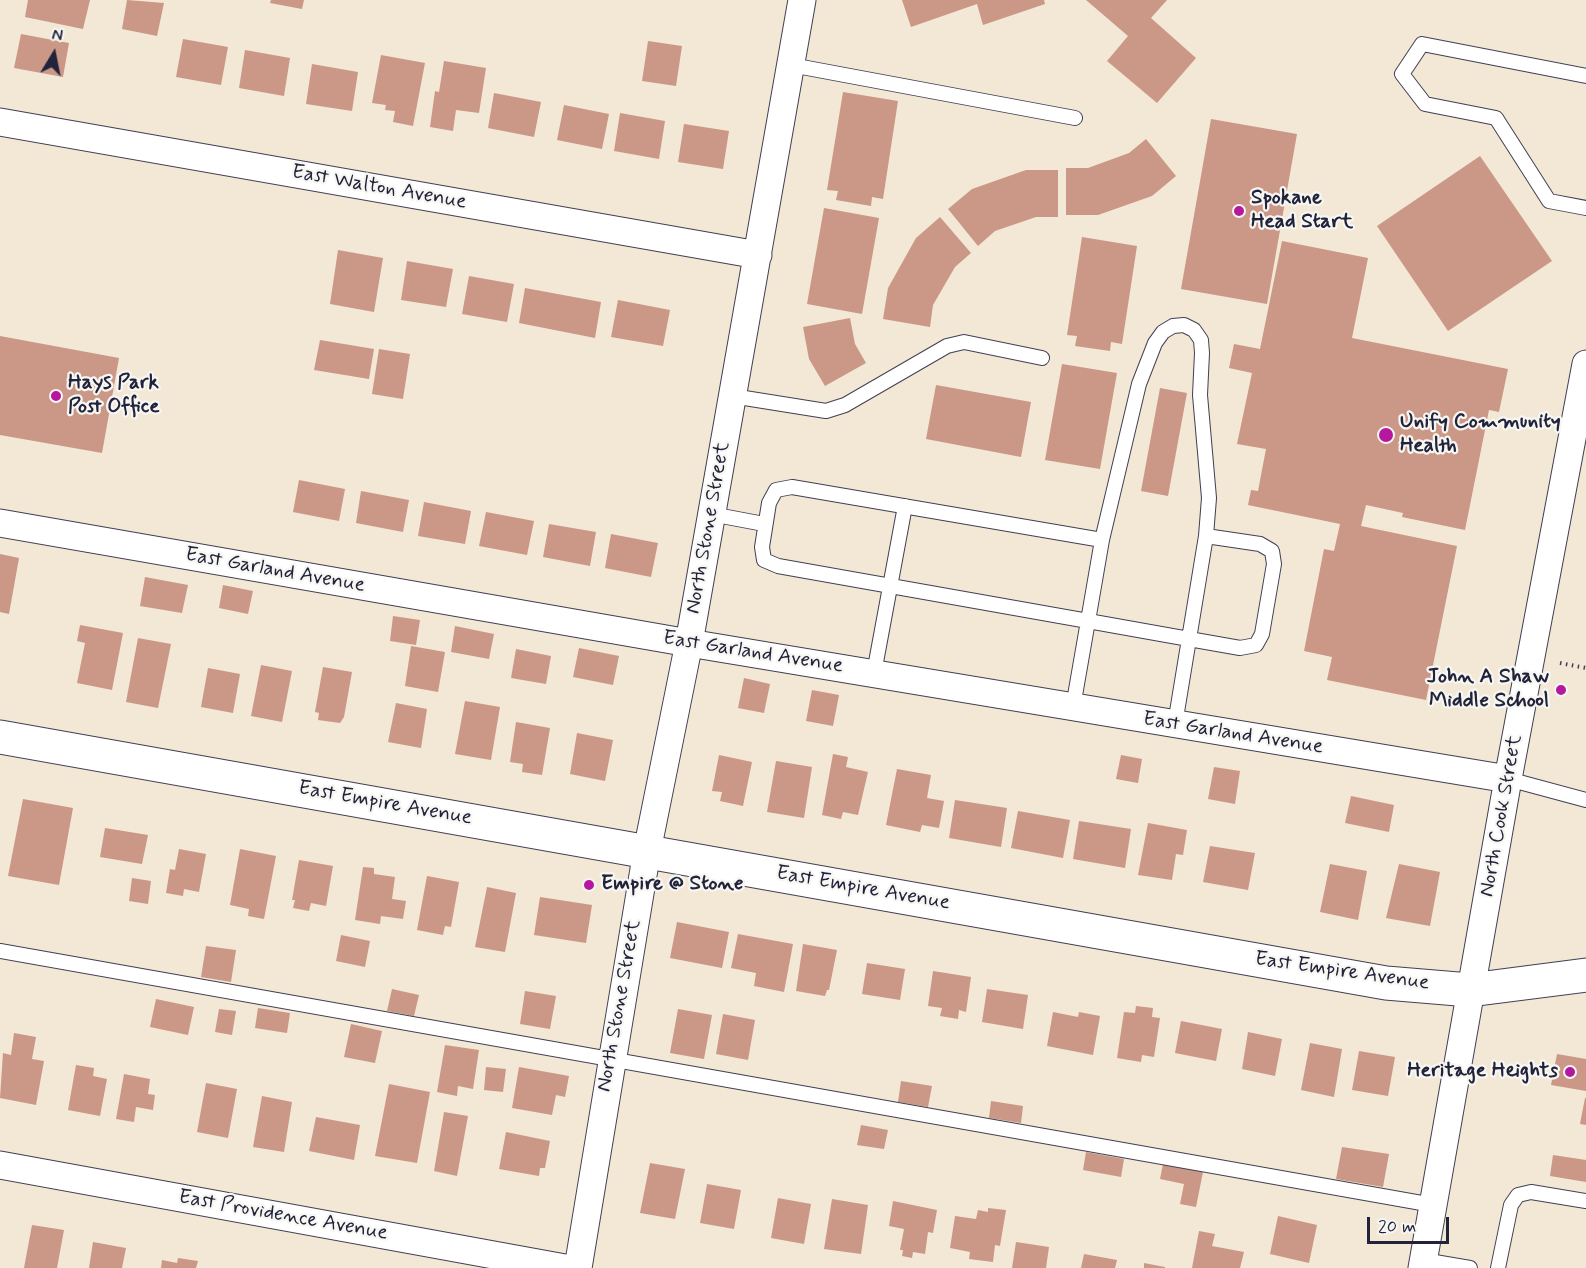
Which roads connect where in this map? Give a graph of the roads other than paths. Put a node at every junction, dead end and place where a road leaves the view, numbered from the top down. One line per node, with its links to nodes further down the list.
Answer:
1 (802, 0): 2 (street, North Stone Street)
2 (791, 65): 4 (lane); 7 (street, North Stone Street)
3 (1586, 76): 6 (lane)
4 (1075, 118)
5 (0, 122): 7 (street, East Walton Avenue)
6 (1586, 208)
7 (758, 255): 10 (street, North Stone Street)
8 (1042, 357): 10 (lane)
9 (1586, 364): 25 (street, North Cook Street)
10 (732, 396): 12 (street, North Stone Street)
11 (905, 506): 14 (lane); 16 (lane); 17 (lane)
12 (711, 514): 14 (lane); 20 (street, North Stone Street)
13 (0, 523): 20 (street, East Garland Avenue)
14 (764, 524): 17 (lane)
15 (1206, 536): 16 (lane); 19 (lane); 19 (lane)
16 (1102, 540): 18 (lane)
17 (891, 586): 18 (lane); 21 (lane)
18 (1088, 621): 19 (lane); 22 (lane)
19 (1189, 639): 23 (lane)
20 (689, 643): 21 (street, East Garland Avenue); 27 (street, North Stone Street)
21 (874, 673): 22 (street, East Garland Avenue)
22 (1073, 707): 23 (street, East Garland Avenue)
23 (1175, 724): 25 (street, East Garland Avenue)
24 (0, 736): 27 (street, East Empire Avenue)
25 (1508, 779): 26 (lane); 30 (street, North Cook Street)
26 (1586, 800)
27 (647, 851): 30 (street, East Empire Avenue); 31 (street, North Stone Street)
28 (0, 951): 31 (lane)
29 (1586, 975): 30 (street, East Empire Avenue)
30 (1470, 990): 34 (street, North Cook Street)
31 (611, 1061): 34 (lane); 37 (street, North Stone Street)
32 (0, 1165): 36 (street, East Providence Avenue)
33 (1586, 1201): 39 (lane)
34 (1433, 1205): 35 (street, North Cook Street)
35 (1423, 1264): 38 (lane)
36 (565, 1268)
37 (578, 1268)
38 (1470, 1268)
39 (1498, 1268)

